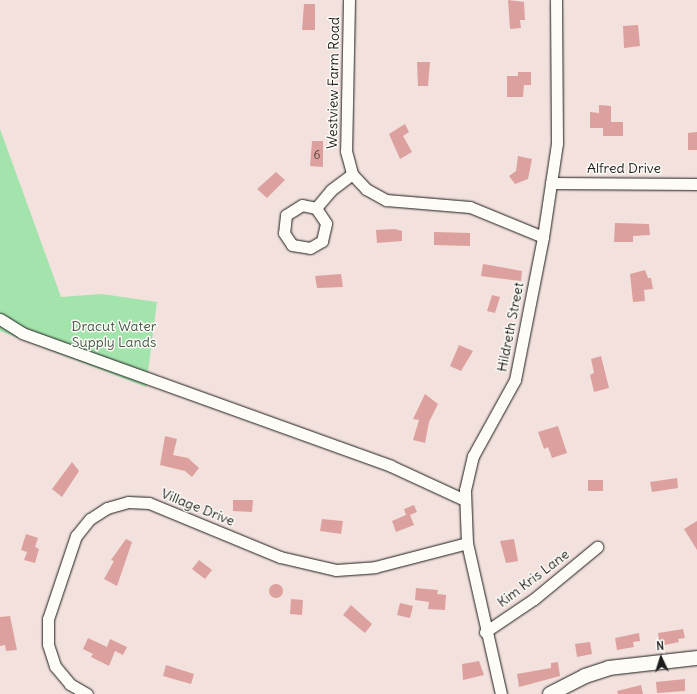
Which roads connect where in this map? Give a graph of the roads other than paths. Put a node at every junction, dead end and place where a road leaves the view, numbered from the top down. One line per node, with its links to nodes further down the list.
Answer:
1 (350, 0): 3 (street, Westview Farm Road)
2 (556, 0): 4 (street, Hildreth Street)
3 (352, 174): 6 (street); 7 (street, Westview Farm Road)
4 (551, 183): 5 (street, Alfred Drive); 7 (street, Hildreth Street)
5 (697, 184)
6 (316, 208)
7 (543, 237): 9 (street, Hildreth Street)
8 (0, 319): 9 (street)
9 (465, 500): 10 (street, Hildreth Street)
10 (466, 543): 12 (street, Hildreth Street); 14 (street, Village Drive)
11 (597, 547): 12 (street, Kim Kris Lane)
12 (486, 632): 15 (street, Hildreth Street)
13 (697, 658): 16 (street)
14 (87, 694)
15 (501, 694)
16 (550, 694)

